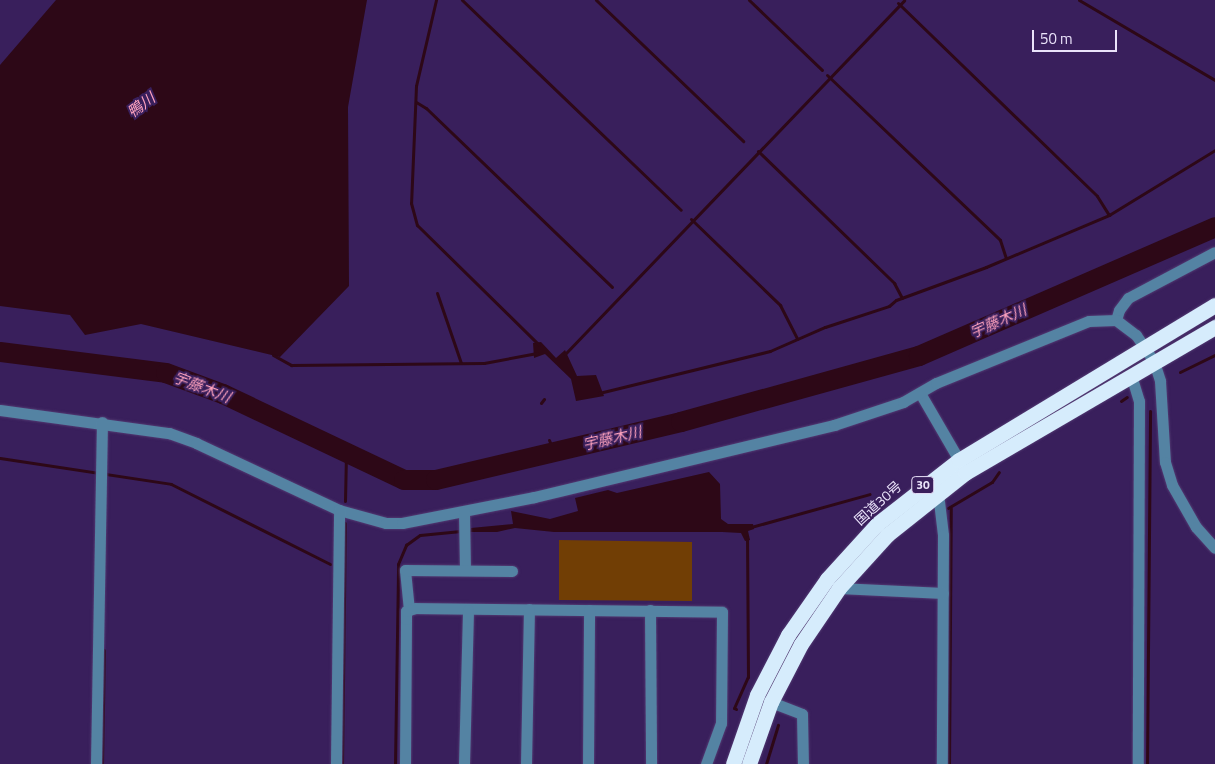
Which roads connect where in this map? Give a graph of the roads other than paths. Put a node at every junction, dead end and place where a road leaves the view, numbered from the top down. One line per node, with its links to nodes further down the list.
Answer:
1 (1215, 252): 3 (street)
2 (1215, 305): 5 (highway, 国道30号 / 30)
3 (1116, 320): 5 (street); 8 (street)
4 (1215, 327): 6 (highway, 30)
5 (1145, 346): 6 (street); 11 (highway, 国道30号 / 30)
6 (1154, 362): 7 (highway, 30); 15 (street)
7 (1131, 375): 12 (highway, 30); 38 (street)
8 (920, 393): 11 (street); 14 (street)
9 (0, 410): 10 (street)
10 (102, 422): 13 (street); 26 (street)
11 (959, 460): 34 (highway, 国道30号 / 30)
12 (938, 493): 18 (highway, 30); 19 (street)
13 (339, 510): 14 (street); 27 (street)
14 (464, 512): 16 (street)
15 (1215, 548)
16 (466, 570): 17 (street); 21 (street)
17 (512, 571)
18 (839, 588): 19 (street); 25 (highway, 30)
19 (943, 593): 37 (street)
20 (529, 609): 22 (street); 23 (street); 30 (street)
21 (409, 610): 22 (street); 28 (street)
22 (468, 610): 29 (street)
23 (589, 610): 24 (street); 31 (street)
24 (650, 610): 32 (street); 33 (street)
25 (771, 702): 35 (highway, 30); 36 (street)
26 (96, 764)
27 (336, 764)
28 (405, 764)
29 (464, 764)
30 (526, 764)
31 (588, 764)
32 (650, 764)
33 (706, 764)
34 (733, 764)
35 (749, 764)
36 (802, 764)
37 (942, 764)
38 (1138, 764)

